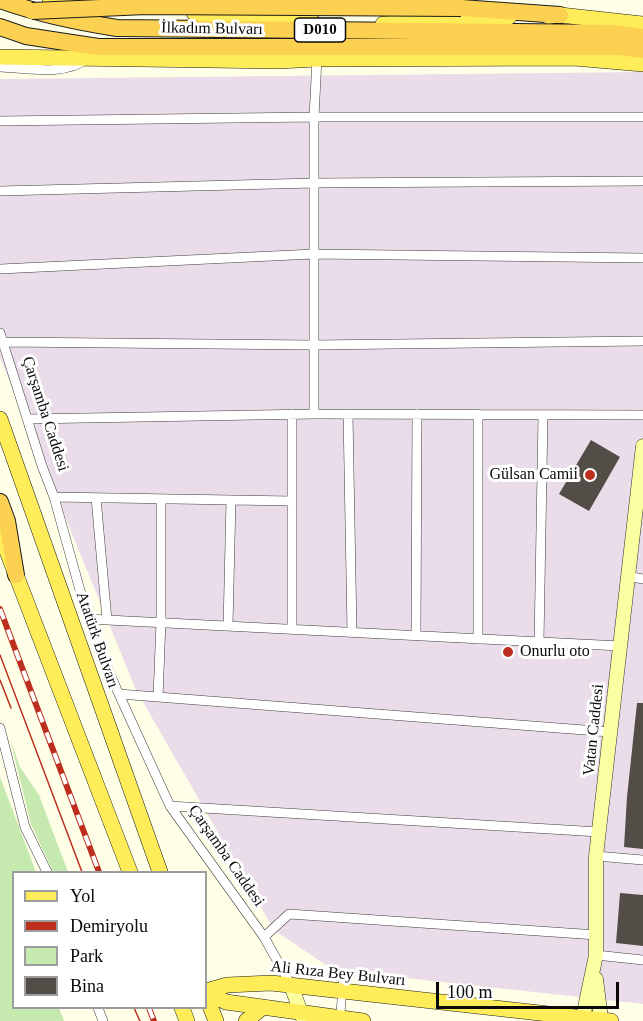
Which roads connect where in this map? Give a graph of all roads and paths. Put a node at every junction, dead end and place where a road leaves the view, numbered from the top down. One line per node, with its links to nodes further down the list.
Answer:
1 (0, 0): 3 (highway, İlkadım Bulvarı / D010)
2 (55, 0): 4 (main road, İlkadım Bulvarı)
3 (32, 11): 4 (highway, bridge); 7 (highway, İlkadım Bulvarı / D010, bridge)
4 (560, 15): 5 (main road, İlkadım Bulvarı)
5 (643, 24)
6 (0, 27): 8 (highway, İlkadım Bulvarı / D010)
7 (643, 37)
8 (643, 50)
9 (0, 51): 11 (main road)
10 (0, 57): 11 (main road)
11 (26, 57): 12 (main road, İlkadım Bulvarı)
12 (87, 59): 13 (main road, İlkadım Bulvarı); 15 (street)
13 (317, 59): 14 (main road, İlkadım Bulvarı); 16 (street)
14 (643, 64)
15 (0, 67)
16 (314, 117): 17 (street); 18 (street); 20 (street)
17 (643, 117)
18 (0, 121)
19 (643, 181): 20 (street)
20 (314, 183): 21 (street); 22 (street)
21 (0, 191)
22 (314, 254): 23 (street); 24 (street); 28 (street)
23 (643, 258)
24 (0, 269)
25 (0, 333): 27 (street, Çarşamba Caddesi)
26 (643, 341): 28 (street)
27 (4, 342): 28 (street); 37 (street, Çarşamba Caddesi)
28 (314, 345): 30 (street)
29 (292, 414): 30 (street); 37 (street); 44 (street)
30 (314, 414): 31 (street)
31 (348, 414): 32 (street); 55 (street)
32 (417, 414): 33 (street); 56 (street)
33 (478, 414): 34 (street); 57 (street)
34 (543, 415): 35 (street); 58 (street)
35 (643, 415)
36 (0, 419): 70 (main road, Atatürk Bulvarı)
37 (28, 419): 40 (street, Çarşamba Caddesi)
38 (643, 446): 39 (main road, Vatan Caddesi)
39 (642, 472): 48 (main road, Vatan Caddesi)
40 (54, 497): 41 (street); 50 (street, Çarşamba Caddesi)
41 (96, 498): 42 (street); 51 (street)
42 (161, 499): 43 (street); 52 (street)
43 (231, 500): 44 (street); 53 (street)
44 (292, 501): 54 (street)
45 (0, 502): 47 (highway)
46 (0, 533): 47 (main road)
47 (16, 575): 69 (main road)
48 (628, 576): 49 (street); 59 (main road, Vatan Caddesi)
49 (643, 579)
50 (87, 618): 51 (street); 60 (street, Çarşamba Caddesi)
51 (107, 620): 52 (street)
52 (161, 622): 53 (street); 61 (street)
53 (228, 626): 54 (street)
54 (292, 629): 55 (street)
55 (352, 632): 56 (street)
56 (416, 636): 57 (street)
57 (478, 639): 58 (street)
58 (539, 642): 59 (street)
59 (620, 646): 63 (main road, Vatan Caddesi)
60 (119, 694): 61 (street); 64 (street, Çarşamba Caddesi)
61 (158, 697): 63 (street)
62 (0, 728): 68 (street)
63 (610, 732): 65 (main road, Vatan Caddesi)
64 (170, 806): 65 (street); 72 (street, Çarşamba Caddesi)
65 (599, 832): 66 (main road, Vatan Caddesi)
66 (596, 855): 67 (street); 71 (main road, Vatan Caddesi)
67 (643, 860)
68 (45, 871)
69 (129, 871)
70 (159, 871)
71 (597, 935): 72 (street); 74 (main road, Vatan Caddesi)
72 (264, 937): 75 (street, Çarşamba Caddesi)
73 (643, 960): 74 (street)
74 (596, 962): 82 (main road, Vatan Caddesi); 87 (main road)
75 (291, 985): 76 (main road, Ali Rıza Bey Bulvarı); 77 (main road, Ali Rıza Bey Bulvarı); 81 (main road, Çarşamba Caddesi)
76 (343, 987): 82 (main road, Ali Rıza Bey Bulvarı); 83 (street)
77 (207, 993)
78 (207, 993): 80 (main road)
79 (207, 996): 84 (main road)
80 (262, 1008): 81 (main road); 85 (main road)
81 (303, 1016): 83 (main road)
82 (584, 1019): 87 (main road, Ali Rıza Bey Bulvarı)
83 (340, 1020): 86 (main road)
84 (216, 1021)
85 (246, 1021)
86 (363, 1021)
87 (604, 1021)

